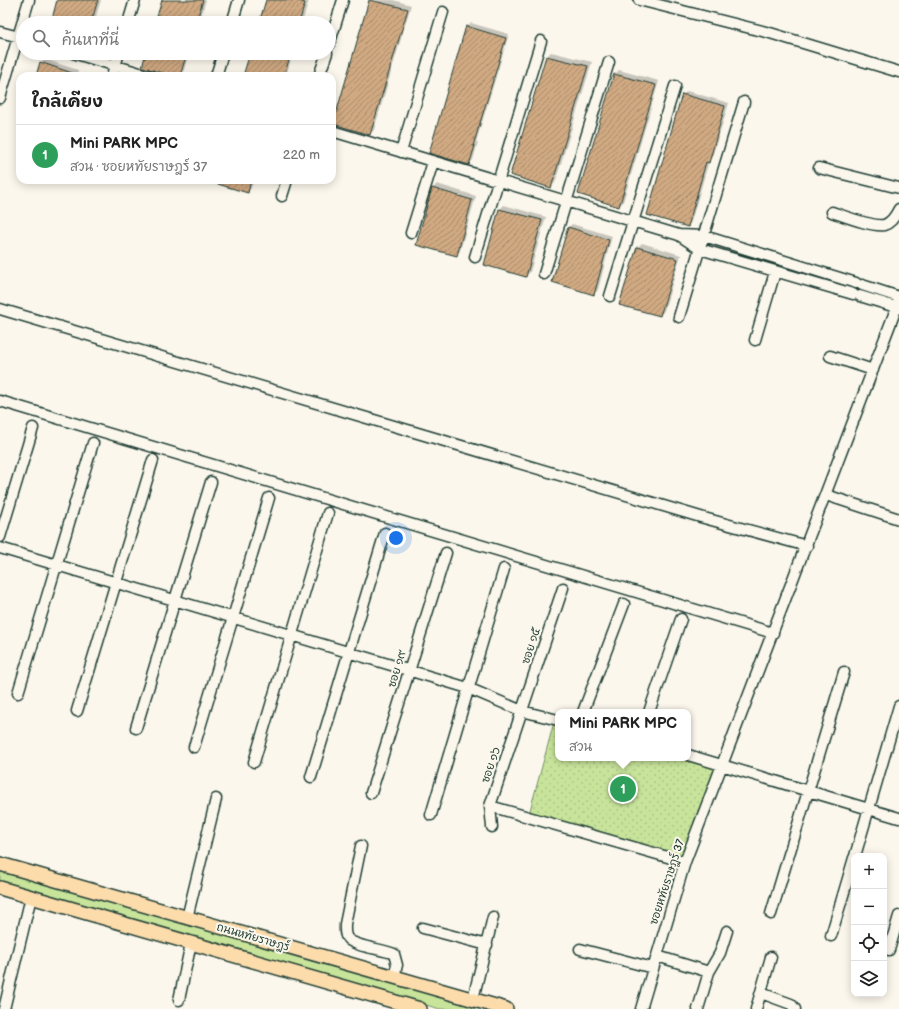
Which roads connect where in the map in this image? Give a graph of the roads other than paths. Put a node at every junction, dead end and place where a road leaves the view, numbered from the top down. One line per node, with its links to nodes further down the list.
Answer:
1 (29, 0): 7 (street)
2 (135, 0): 8 (street)
3 (239, 0): 9 (street)
4 (343, 0): 10 (street)
5 (639, 0): 25 (street)
6 (443, 12): 30 (street)
7 (26, 16)
8 (130, 16)
9 (234, 16)
10 (336, 22)
11 (0, 32): 12 (street)
12 (16, 37)
13 (541, 40): 33 (street)
14 (16, 52): 27 (street)
15 (98, 60): 20 (street)
16 (117, 60): 20 (street)
17 (221, 60): 23 (street)
18 (325, 60): 24 (street)
19 (609, 62): 37 (street)
20 (115, 65): 21 (street); 22 (street)
21 (113, 72)
22 (137, 72)
23 (217, 72)
24 (321, 72)
25 (899, 72)
26 (675, 86): 40 (street)
27 (0, 98)
28 (744, 102): 43 (street)
29 (336, 132): 30 (street)
30 (400, 152): 31 (street)
31 (433, 162): 33 (street); 41 (street)
32 (819, 168): 35 (street)
33 (498, 182): 37 (street); 45 (street)
34 (286, 184): 36 (street)
35 (899, 188)
36 (282, 196)
37 (566, 202): 40 (street); 47 (street)
38 (899, 209): 39 (street)
39 (832, 212)
40 (633, 222): 42 (street); 48 (street)
41 (411, 233)
42 (679, 235): 43 (street); 44 (street)
43 (704, 236): 44 (street); 49 (street)
44 (700, 249): 46 (street); 52 (street)
45 (475, 257)
46 (775, 272): 50 (street); 53 (street)
47 (544, 274)
48 (610, 296)
49 (899, 297)
50 (898, 305): 55 (street, ซอยหทัยราษฎร์ 37)
51 (0, 309): 67 (street)
52 (679, 317)
53 (755, 340)
54 (830, 356): 55 (street)
55 (873, 370): 61 (street, ซอยหทัยราษฎร์ 37)
56 (0, 402): 78 (street)
57 (33, 428): 66 (street)
58 (93, 443): 70 (street)
59 (153, 460): 72 (street)
60 (211, 482): 74 (street)
61 (826, 495): 64 (street); 67 (street, ซอยหทัยราษฎร์ 37)
62 (269, 498): 76 (street)
63 (328, 513): 79 (street)
64 (899, 519)
65 (385, 533): 80 (street)
66 (0, 537)
67 (807, 546): 78 (street, ซอยหทัยราษฎร์ 37)
68 (0, 548): 70 (street)
69 (446, 553): 81 (street, ซอย ๑๙)
70 (56, 565): 72 (street); 84 (street)
71 (504, 569): 83 (street)
72 (115, 583): 74 (street); 88 (street)
73 (562, 588): 89 (street, ซอย ๑๕)
74 (174, 601): 76 (street); 91 (street)
75 (624, 604): 86 (street)
76 (232, 618): 79 (street); 92 (street)
77 (681, 619): 87 (street)
78 (773, 634): 95 (street, ซอยหทัยราษฎร์ 37)
79 (291, 635): 80 (street); 94 (street)
80 (349, 653): 81 (street); 96 (street)
81 (409, 671): 83 (street); 98 (street, ซอย ๑๙)
82 (844, 672): 97 (street)
83 (468, 688): 89 (street); 102 (street)
84 (18, 693)
85 (899, 706): 101 (street)
86 (584, 709)
87 (650, 709)
88 (77, 711)
89 (522, 711): 90 (street); 100 (street, ซอย ๑๖)
90 (555, 719)
91 (136, 728)
92 (194, 747)
93 (691, 756): 95 (street)
94 (254, 762)
95 (722, 765): 97 (street); 107 (street, ซอยหทัยราษฎร์ 37)
96 (311, 777)
97 (809, 791): 101 (street); 112 (street)
98 (371, 792)
99 (216, 799): 115 (street)
100 (490, 806): 104 (street, ซอย ๑๖); 107 (street)
101 (868, 809): 103 (street); 106 (street)
102 (431, 815)
103 (899, 818)
104 (492, 827)
105 (361, 846): 127 (street)
106 (855, 853)
107 (685, 862): 123 (street, ซอยหทัยราษฎร์ 37)
108 (0, 864): 115 (main road, ถนนหทัยราษฎร์)
109 (851, 867): 118 (street)
110 (0, 888): 111 (main road, ถนนหทัยราษฎร์)
111 (31, 897): 119 (main road, ถนนหทัยราษฎร์); 131 (street)
112 (771, 914)
113 (899, 916): 122 (street)
114 (493, 917): 120 (street)
115 (187, 918): 127 (main road, ถนนหทัยราษฎร์)
116 (423, 928): 120 (street)
117 (727, 931): 126 (street)
118 (831, 936)
119 (191, 943): 130 (street); 132 (main road, ถนนหทัยราษฎร์)
120 (487, 945): 129 (street)
121 (580, 949): 125 (street)
122 (889, 950)
123 (657, 956): 125 (street, ซอยหทัยราษฎร์ 37); 126 (street)
124 (771, 957): 128 (street)
125 (653, 968): 135 (street, ซอยหทัยราษฎร์ 37)
126 (709, 972): 136 (street)
127 (394, 977): 129 (main road, ถนนหทัยราษฎร์)
128 (761, 993): 137 (street); 138 (street)
129 (474, 999): 134 (main road, ถนนหทัยราษฎร์)
130 (179, 1000)
131 (3, 1003)
132 (399, 1006): 133 (main road, ถนนหทัยราษฎร์)
133 (420, 1009)
134 (506, 1009)
135 (641, 1009)
136 (698, 1009)
137 (756, 1009)
138 (795, 1009)

